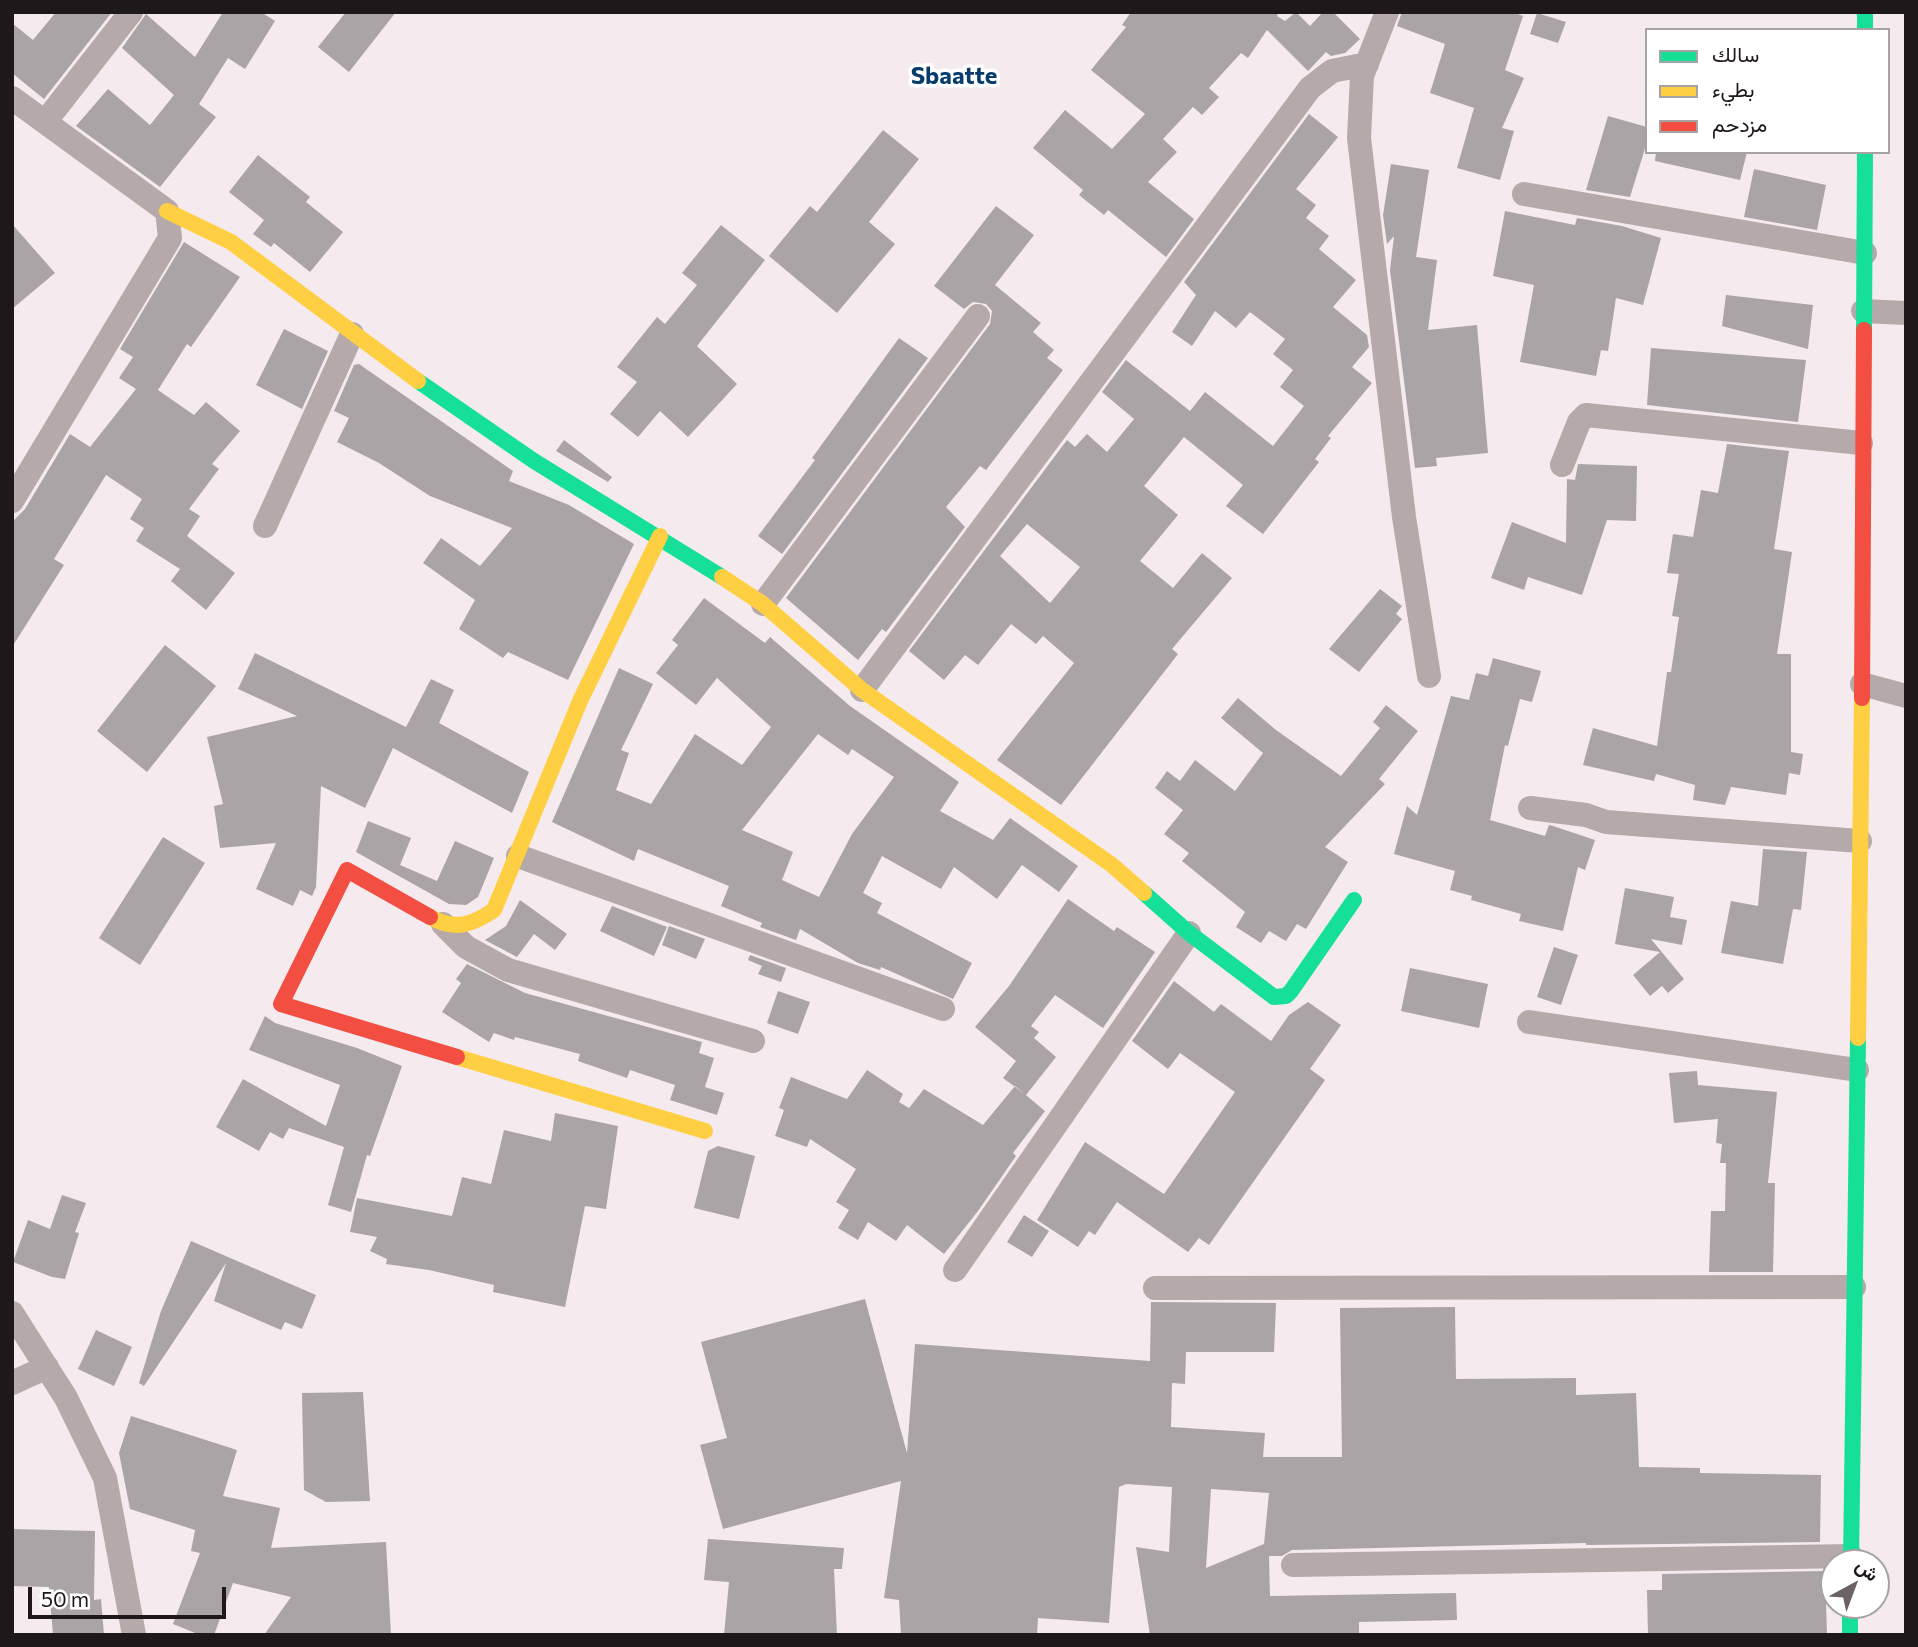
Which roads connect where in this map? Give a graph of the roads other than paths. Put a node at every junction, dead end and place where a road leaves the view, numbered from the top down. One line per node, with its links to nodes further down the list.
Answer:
1 (131, 12): 5 (street)
2 (1387, 12): 3 (street)
3 (1367, 64): 20 (street); 22 (street)
4 (12, 98): 5 (street)
5 (45, 122): 8 (street)
6 (1865, 154): 9 (street)
7 (1524, 194): 9 (street)
8 (167, 211): 13 (street); 16 (street)
9 (1865, 253): 10 (street)
10 (1863, 311): 11 (street); 14 (street)
11 (1906, 313)
12 (978, 316): 19 (street)
13 (352, 334): 17 (street); 18 (street)
14 (1861, 443): 15 (street); 21 (street)
15 (1562, 465)
16 (12, 501)
17 (265, 526)
18 (660, 536): 19 (street); 26 (street)
19 (763, 604): 22 (street)
20 (1429, 676)
21 (1862, 684): 23 (street); 25 (street)
22 (862, 690): 29 (street)
23 (1906, 696)
24 (1530, 808): 25 (street)
25 (1860, 841): 33 (street)
26 (518, 856): 28 (street); 30 (street)
27 (1354, 900): 29 (street)
28 (443, 923): 32 (street); 34 (street)
29 (1189, 933): 35 (street)
30 (943, 1009)
31 (1529, 1022): 33 (street)
32 (753, 1041)
33 (1857, 1070): 36 (street)
34 (705, 1131)
35 (954, 1270)
36 (1854, 1287): 37 (street); 41 (street)
37 (1155, 1288)
38 (12, 1312): 39 (street)
39 (47, 1367): 40 (street); 44 (street)
40 (12, 1383)
41 (1851, 1549)
42 (1820, 1560): 43 (street)
43 (1293, 1565)
44 (134, 1635)

